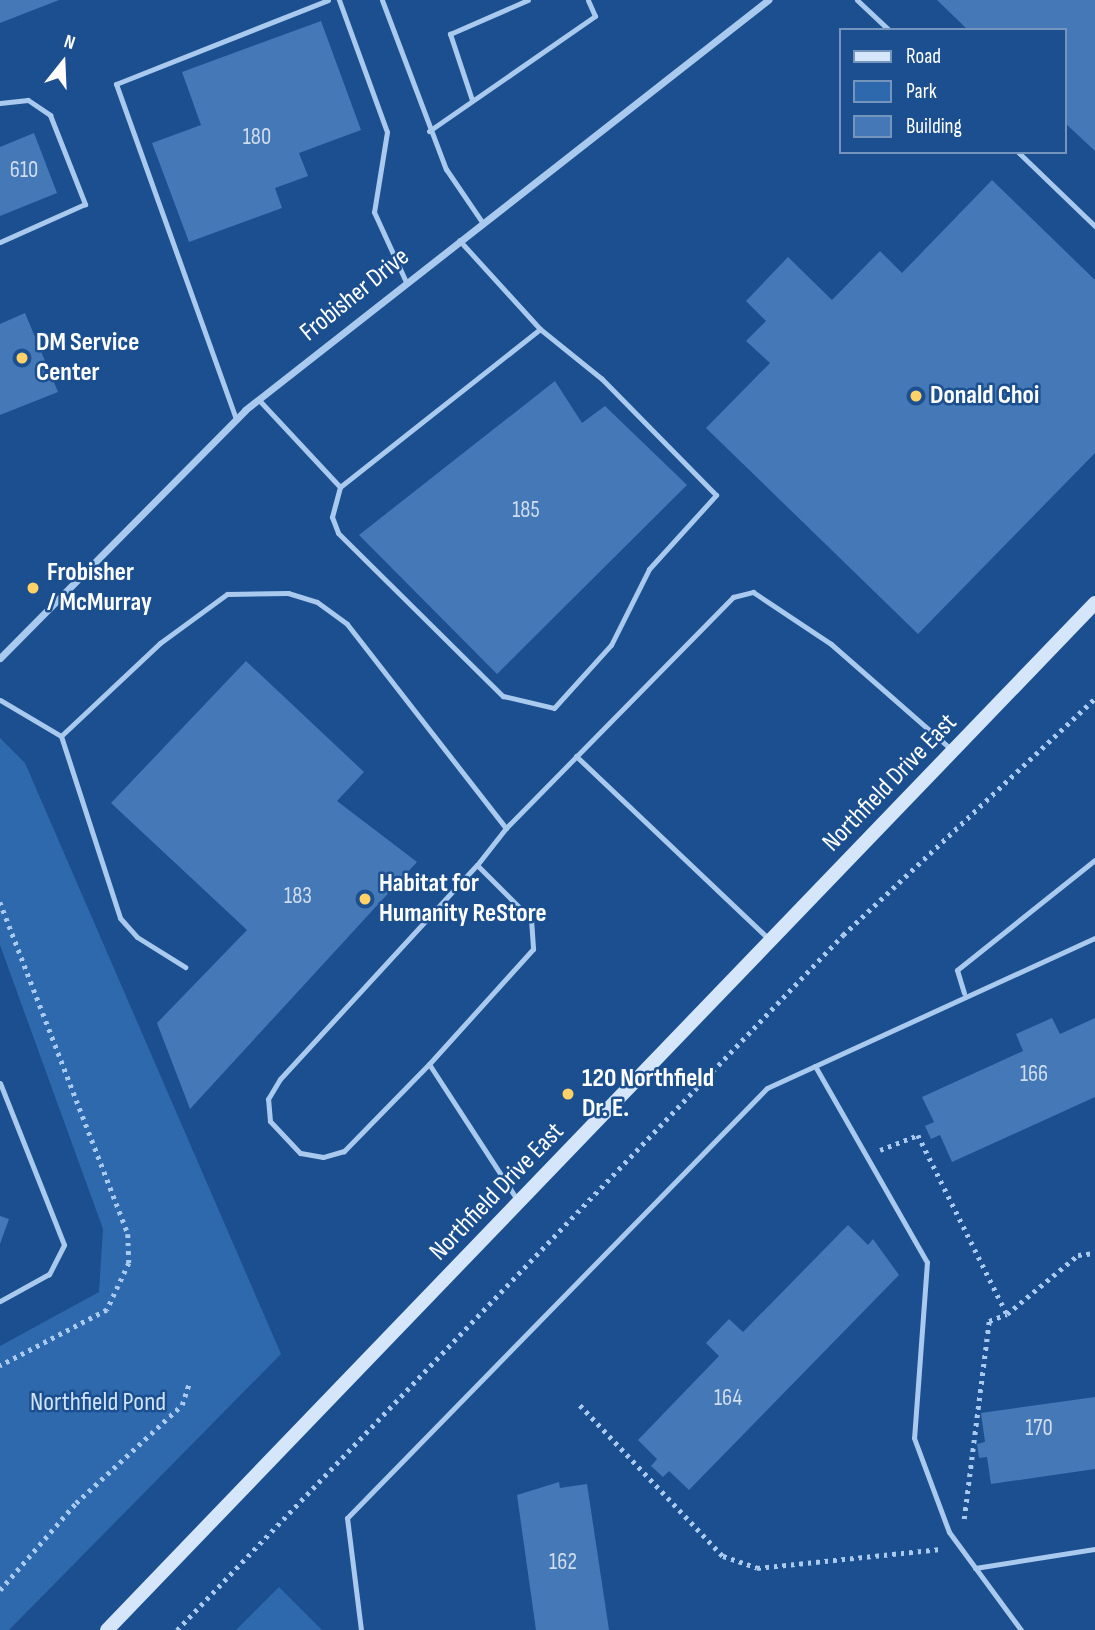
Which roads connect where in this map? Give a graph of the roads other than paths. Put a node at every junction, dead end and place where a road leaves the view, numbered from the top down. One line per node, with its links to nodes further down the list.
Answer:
1 (328, 0): 20 (lane)
2 (339, 0): 17 (lane)
3 (382, 0): 11 (lane)
4 (528, 0): 9 (lane)
5 (589, 0): 9 (lane)
6 (768, 0): 13 (street, Frobisher Drive)
7 (857, 0): 8 (lane)
8 (886, 28)
9 (472, 100): 11 (lane)
10 (0, 103): 16 (lane)
11 (429, 131): 13 (lane)
12 (1020, 154): 14 (lane)
13 (482, 222): 15 (street, Frobisher Drive)
14 (1095, 226)
15 (459, 239): 17 (street, Frobisher Drive); 18 (lane)
16 (0, 242)
17 (406, 282): 19 (street, Frobisher Drive)
18 (540, 329): 21 (lane); 21 (lane)
19 (258, 399): 20 (street, Frobisher Drive); 21 (lane)
20 (236, 419): 23 (street, Frobisher Drive)
21 (340, 487)
22 (1095, 603): 26 (main road, Northfield Drive East)
23 (0, 658)
24 (0, 700): 25 (lane)
25 (61, 736): 28 (lane); 33 (lane)
26 (953, 751): 27 (lane); 32 (main road, Northfield Drive East)
27 (576, 756): 28 (lane); 32 (lane)
28 (506, 828): 30 (lane)
29 (1095, 860): 34 (lane)
30 (477, 865): 35 (lane); 35 (lane)
31 (1095, 938): 34 (lane)
32 (772, 942): 38 (main road, Northfield Drive East)
33 (185, 967)
34 (964, 993): 36 (lane)
35 (429, 1064): 38 (lane)
36 (815, 1066): 41 (lane); 43 (lane)
37 (0, 1083): 39 (lane)
38 (520, 1204): 42 (main road, Northfield Drive East)
39 (0, 1301)
40 (1095, 1549): 41 (lane)
41 (975, 1568): 44 (lane)
42 (107, 1630)
43 (361, 1630)
44 (1021, 1630)

